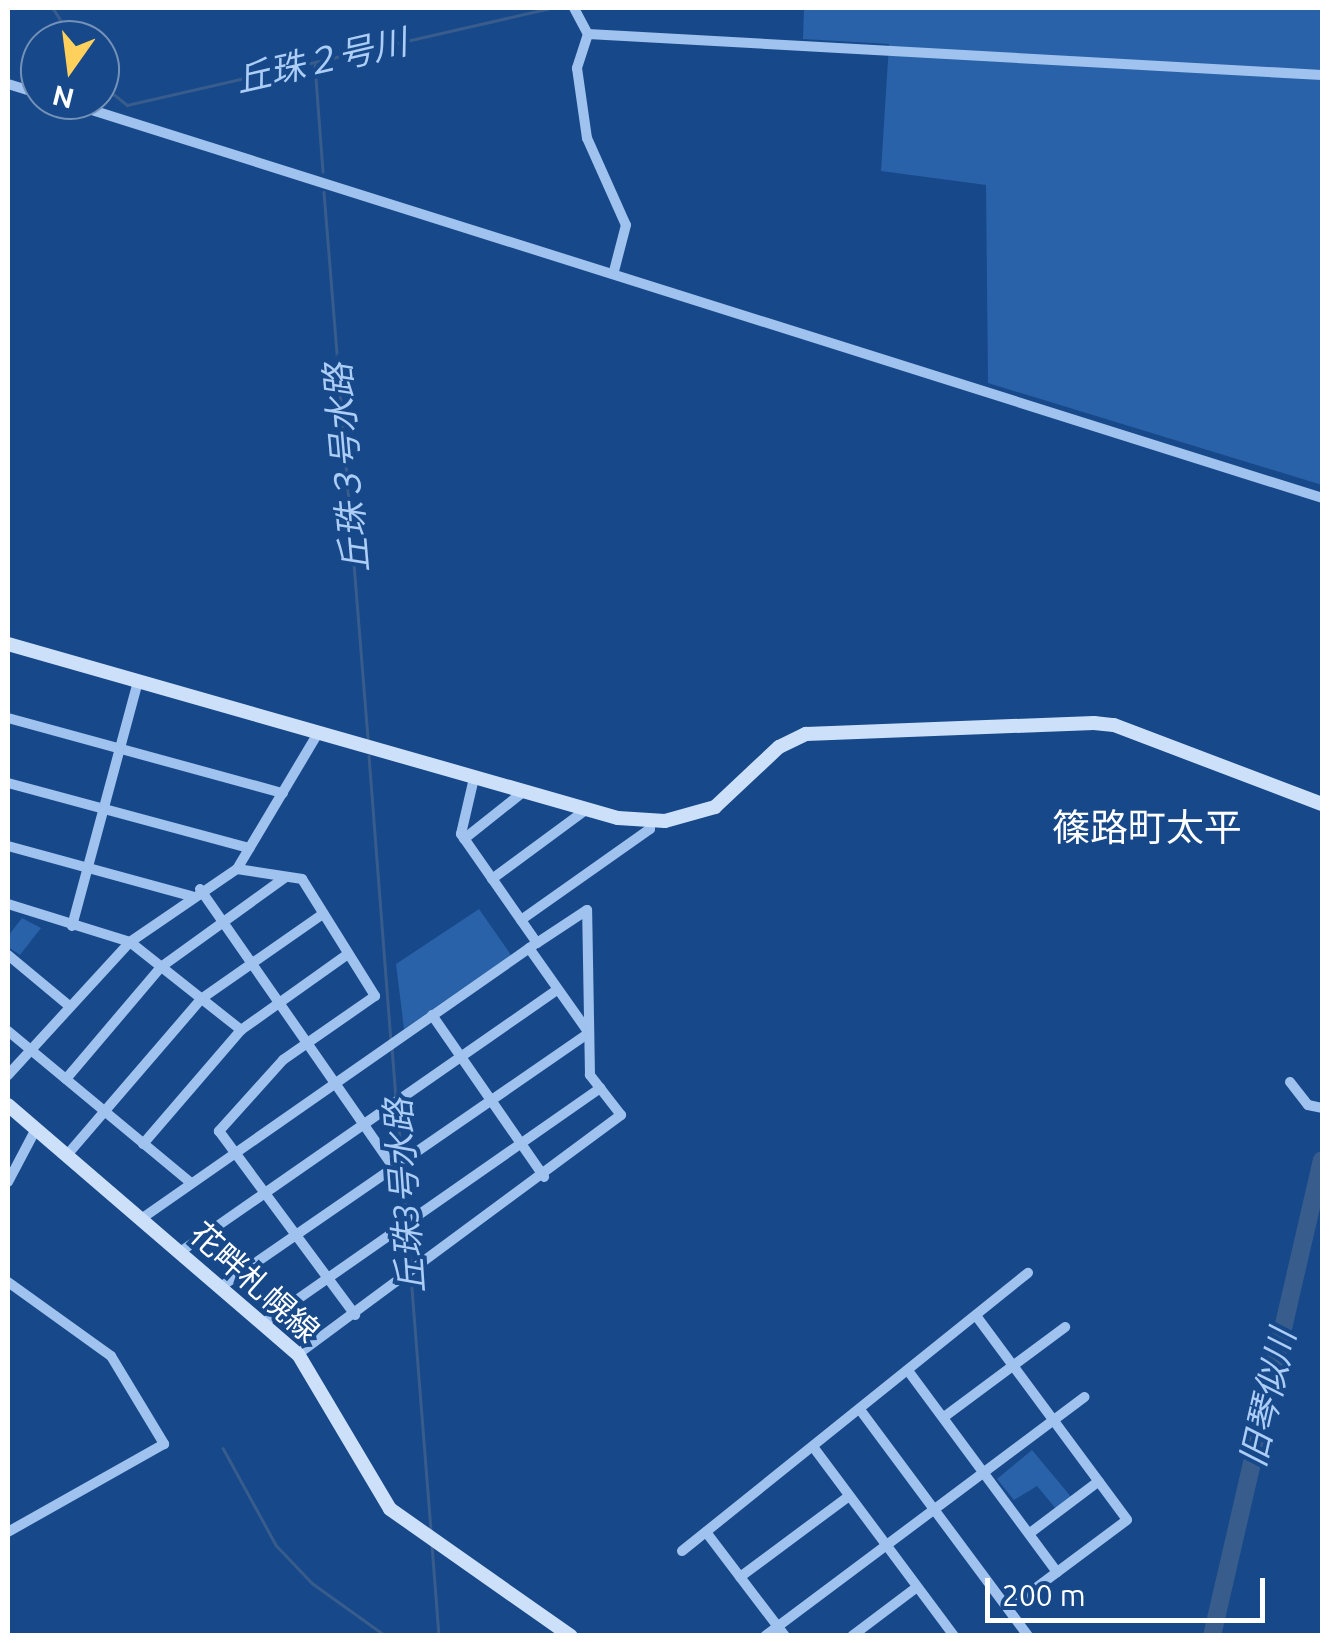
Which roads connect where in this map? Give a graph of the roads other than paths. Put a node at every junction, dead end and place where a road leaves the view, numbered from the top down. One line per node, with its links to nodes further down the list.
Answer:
1 (574, 8): 2 (street)
2 (588, 34): 3 (street); 5 (street)
3 (1322, 74)
4 (120, 119): 5 (street)
5 (614, 272): 6 (street)
6 (1322, 498)
7 (8, 644): 8 (street)
8 (138, 682): 10 (street); 11 (street)
9 (8, 718): 11 (street)
10 (317, 735): 12 (street); 15 (street)
11 (120, 749): 15 (street); 17 (street)
12 (474, 778): 14 (street); 20 (street)
13 (8, 783): 17 (street)
14 (523, 792): 18 (street); 20 (street)
15 (282, 793): 22 (street)
16 (1322, 804): 19 (street)
17 (104, 808): 22 (street); 23 (street)
18 (587, 809): 19 (street); 26 (street)
19 (650, 821): 30 (street)
20 (464, 839): 26 (street)
21 (8, 846): 23 (street)
22 (249, 848): 24 (street)
23 (88, 868): 27 (street); 32 (street)
24 (236, 869): 25 (street); 27 (street)
25 (286, 877): 29 (street); 31 (street)
26 (492, 878): 30 (street)
27 (196, 892): 31 (street); 33 (street)
28 (8, 904): 32 (street)
29 (323, 914): 35 (street); 37 (street)
30 (521, 920): 34 (street)
31 (224, 922): 37 (street); 38 (street)
32 (72, 926): 33 (street)
33 (130, 942): 38 (street); 42 (street)
34 (533, 945): 39 (street); 43 (street); 46 (street)
35 (348, 954): 41 (street); 47 (street)
36 (8, 955): 42 (street)
37 (251, 962): 40 (street); 41 (street)
38 (161, 967): 40 (street); 51 (street)
39 (558, 989): 46 (street); 49 (street)
40 (201, 999): 44 (street); 58 (street)
41 (279, 1002): 44 (street); 47 (street)
42 (68, 1005): 48 (street)
43 (432, 1015): 49 (street); 52 (street)
44 (242, 1030): 62 (street)
45 (8, 1031): 48 (street)
46 (589, 1033): 54 (street); 55 (street)
47 (308, 1043): 52 (street); 63 (street)
48 (30, 1050): 50 (street); 51 (street)
49 (461, 1056): 55 (street); 59 (street)
50 (8, 1075)
51 (66, 1079): 58 (street)
52 (335, 1082): 59 (street); 63 (street)
53 (1290, 1082): 57 (street)
54 (600, 1088): 61 (street); 66 (street)
55 (491, 1101): 61 (street); 65 (street)
56 (8, 1105): 60 (street, 花畔札幌線)
57 (1322, 1108)
58 (105, 1112): 62 (street); 64 (street)
59 (363, 1124): 65 (street); 69 (street)
60 (36, 1130): 64 (street, 花畔札幌線); 67 (street)
61 (521, 1143): 66 (street); 74 (street)
62 (143, 1144): 68 (street)
63 (238, 1148): 68 (street); 69 (street)
64 (67, 1155): 70 (street, 花畔札幌線)
65 (399, 1165): 71 (street)
66 (544, 1177): 77 (street)
67 (8, 1182)
68 (190, 1182): 70 (street)
69 (267, 1190): 71 (street); 72 (street)
70 (141, 1219): 72 (street, 花畔札幌線)
71 (299, 1234): 74 (street); 76 (street)
72 (180, 1252): 76 (street, 花畔札幌線)
73 (1028, 1273): 78 (street)
74 (328, 1276): 77 (street); 79 (street)
75 (8, 1282): 93 (street)
76 (222, 1286): 79 (street, 花畔札幌線)
77 (355, 1315): 81 (street)
78 (977, 1317): 82 (street); 83 (street)
79 (265, 1322): 81 (street, 花畔札幌線)
80 (1065, 1327): 82 (street)
81 (298, 1354): 104 (street, 花畔札幌線)
82 (1014, 1366): 86 (street); 87 (street)
83 (910, 1372): 85 (street); 86 (street)
84 (1084, 1397): 87 (street)
85 (861, 1411): 88 (street); 92 (street)
86 (944, 1417): 89 (street)
87 (1054, 1420): 89 (street); 90 (street)
88 (814, 1448): 91 (street); 94 (street)
89 (985, 1471): 92 (street); 95 (street)
90 (1098, 1481): 95 (street); 98 (street)
91 (849, 1496): 96 (street); 99 (street)
92 (935, 1508): 96 (street); 101 (street)
93 (8, 1532)
94 (706, 1532): 97 (street); 99 (street)
95 (1030, 1534): 98 (street)
96 (886, 1545): 100 (street); 102 (street)
97 (682, 1550)
98 (1057, 1572): 101 (street)
99 (740, 1577): 102 (street)
100 (917, 1587): 103 (street); 106 (street)
101 (1009, 1608): 108 (street)
102 (782, 1631): 105 (street)
103 (951, 1631): 107 (street)
104 (571, 1636)
105 (766, 1636)
106 (852, 1636)
107 (936, 1636)
108 (1028, 1636)

